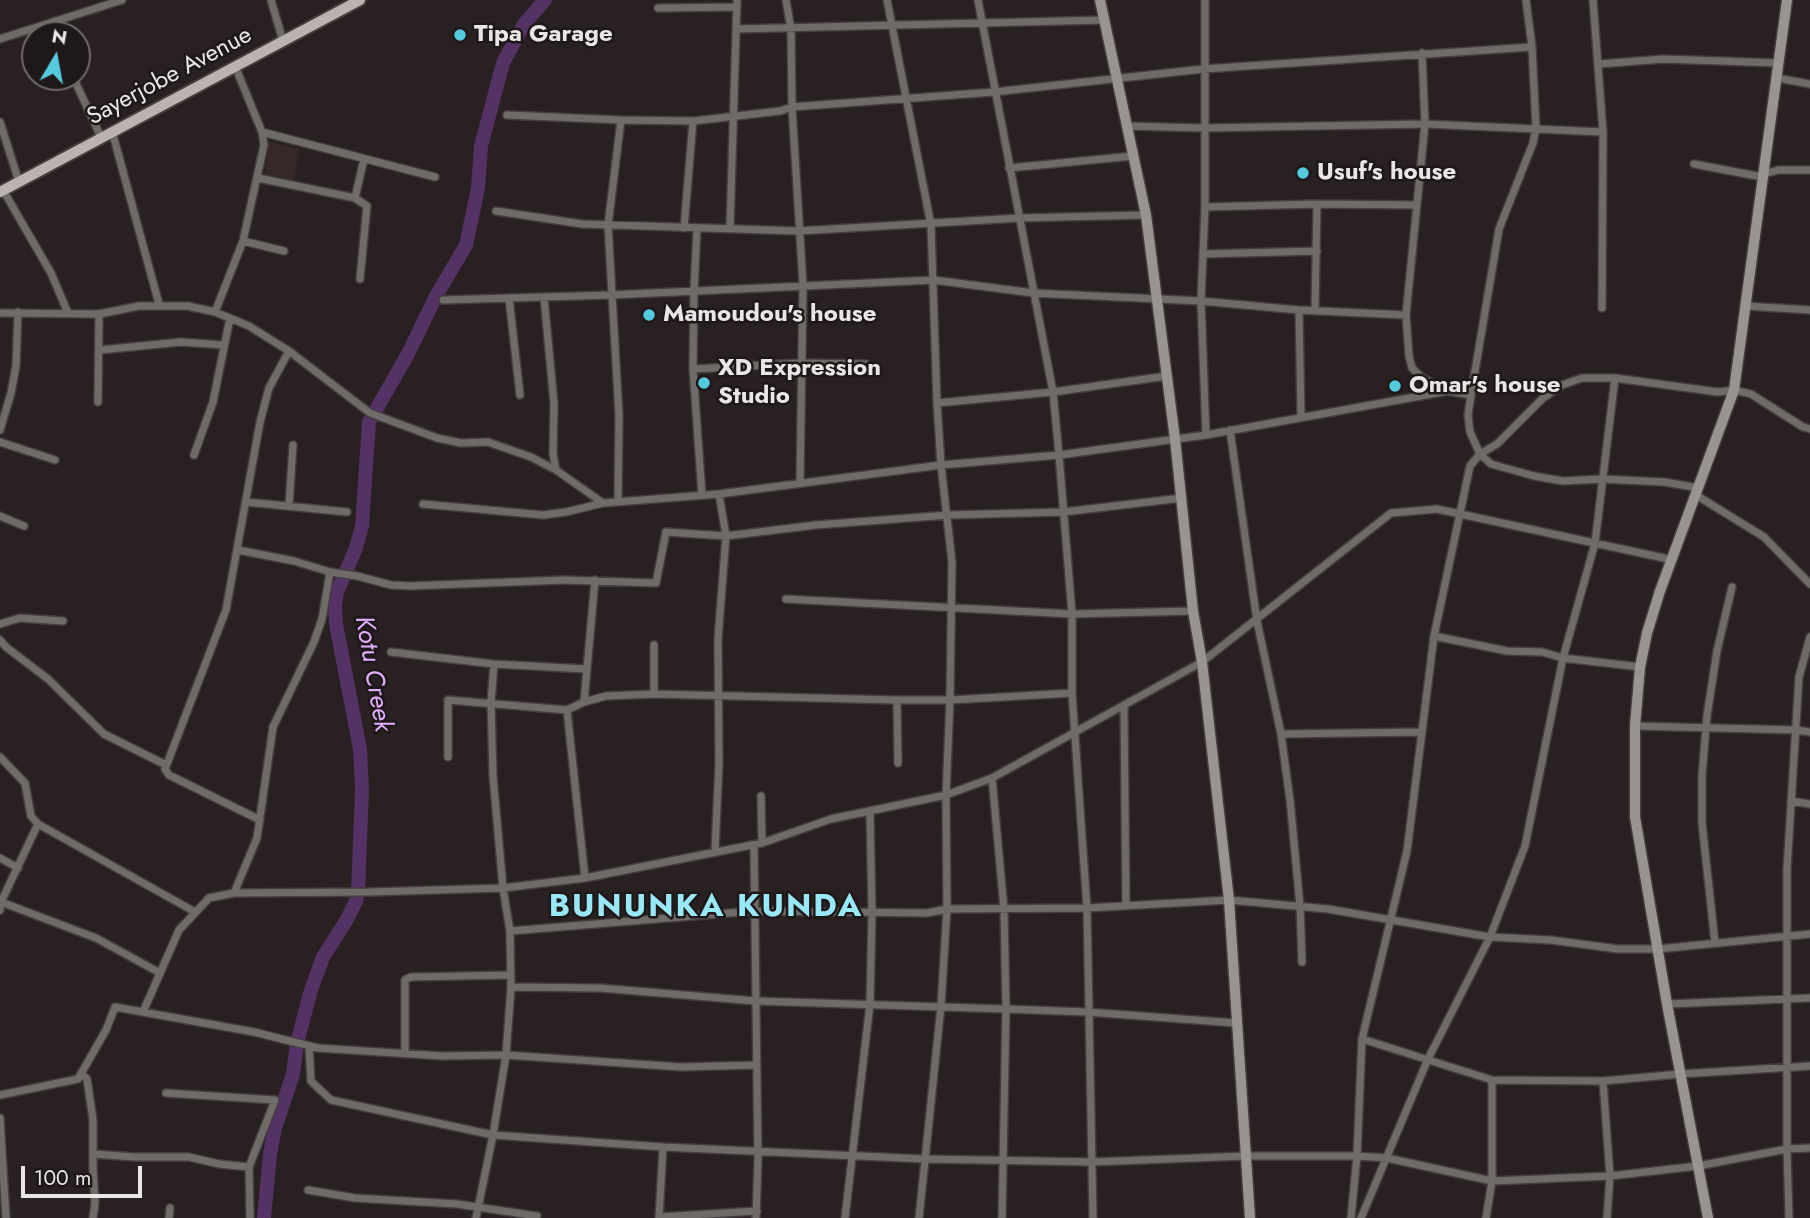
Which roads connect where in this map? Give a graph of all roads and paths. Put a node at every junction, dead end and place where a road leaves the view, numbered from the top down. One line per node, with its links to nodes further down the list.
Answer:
1 (122, 0): 15 (street)
2 (271, 0): 22 (street)
3 (360, 0): 22 (main road, Sayerjobe Avenue)
4 (786, 0): 19 (street)
5 (887, 0): 17 (street)
6 (978, 0): 16 (street)
7 (1100, 0): 14 (street)
8 (1205, 0): 28 (street)
9 (1526, 0): 23 (street)
10 (1594, 0): 26 (street)
11 (1787, 0): 25 (street)
12 (737, 3): 13 (street); 18 (street)
13 (658, 8)
14 (1104, 20): 16 (street); 29 (street)
15 (58, 21)
16 (983, 23): 17 (street); 33 (street)
17 (892, 24): 19 (street); 34 (street)
18 (737, 29): 19 (street); 36 (street)
19 (791, 29): 35 (street)
20 (21, 33): 21 (street)
21 (0, 39)
22 (283, 41): 27 (main road, Sayerjobe Avenue)
23 (1532, 47): 24 (street); 44 (street)
24 (1422, 54): 28 (street); 41 (street)
25 (1779, 63): 26 (street); 30 (street)
26 (1599, 64): 47 (street)
27 (235, 66): 45 (main road, Sayerjobe Avenue); 46 (street)
28 (1203, 69): 29 (street); 43 (street)
29 (1116, 77): 33 (street); 42 (street)
30 (1777, 78): 31 (street); 54 (street)
31 (1810, 84)
32 (79, 91): 48 (street)
33 (994, 92): 34 (street); 52 (street)
34 (906, 98): 35 (street); 67 (street)
35 (792, 107): 36 (street); 71 (street)
36 (734, 114): 39 (street); 69 (street)
37 (507, 115): 38 (street)
38 (621, 120): 39 (street); 66 (street)
39 (693, 121): 68 (street)
40 (0, 122): 57 (street)
41 (1425, 124): 43 (street); 44 (street); 61 (street)
42 (1127, 126): 43 (street); 49 (street)
43 (1204, 128): 62 (street)
44 (1536, 128): 47 (street); 112 (street)
45 (112, 131): 48 (main road, Sayerjobe Avenue); 87 (street)
46 (262, 132): 50 (street); 56 (street)
47 (1603, 132): 89 (street)
48 (100, 137): 57 (main road, Sayerjobe Avenue)
49 (1133, 156): 52 (street); 64 (street)
50 (364, 159): 55 (street); 59 (street)
51 (1694, 164): 54 (street)
52 (1009, 168): 65 (street)
53 (1810, 170): 54 (street)
54 (1764, 175): 88 (street)
55 (435, 177)
56 (258, 178): 59 (street); 72 (street)
57 (19, 182): 58 (main road, Sayerjobe Avenue)
58 (1, 191): 96 (street)
59 (355, 198): 76 (street)
60 (1317, 204): 61 (street); 62 (street); 74 (street)
61 (1416, 205): 98 (street)
62 (1205, 208): 75 (street)
63 (496, 211): 66 (street)
64 (1146, 215): 65 (street); 84 (street)
65 (1019, 218): 67 (street); 80 (street)
66 (608, 225): 68 (street); 81 (street)
67 (931, 225): 71 (street); 77 (street)
68 (684, 228): 70 (street)
69 (730, 228): 70 (street); 71 (street)
70 (698, 229): 79 (street)
71 (798, 231): 78 (street)
72 (243, 242): 73 (street); 94 (street)
73 (284, 251)
74 (1317, 251): 75 (street); 92 (street)
75 (1203, 254): 86 (street)
76 (360, 279)
77 (934, 280): 78 (street); 80 (street); 114 (street)
78 (803, 285): 79 (street); 103 (street)
79 (694, 290): 81 (street); 105 (street)
80 (1033, 293): 84 (street); 110 (street)
81 (610, 295): 82 (street); 136 (street)
82 (544, 297): 83 (street); 128 (street)
83 (509, 298): 85 (street); 111 (street)
84 (1156, 299): 86 (street); 106 (street)
85 (443, 300)
86 (1200, 301): 90 (street); 119 (street)
87 (159, 304): 94 (street); 97 (street)
88 (1746, 306): 91 (street); 109 (street)
89 (1602, 308)
90 (1299, 310): 92 (street); 115 (street)
91 (1810, 310)
92 (1315, 311): 98 (street)
93 (18, 312): 95 (street); 96 (street); 117 (street)
94 (215, 312): 99 (street)
95 (0, 313)
96 (68, 313): 97 (street)
97 (99, 314): 101 (street)
98 (1406, 315): 108 (street)
99 (230, 318): 100 (street); 102 (street)
100 (223, 345): 101 (street); 124 (street)
101 (100, 350): 113 (street)
102 (289, 351): 128 (street); 135 (street)
103 (801, 363): 104 (street); 105 (street); 130 (street)
104 (866, 364)
105 (693, 369): 133 (street)
106 (1167, 376): 110 (street); 120 (street)
107 (1615, 378): 109 (street); 123 (street); 129 (street)
108 (1448, 390): 112 (street); 115 (street)
109 (1734, 390): 116 (street); 131 (street)
110 (1053, 392): 114 (street); 125 (street)
111 (520, 395)
112 (1471, 395): 123 (street)
113 (98, 402)
114 (937, 403): 127 (street)
115 (1301, 417): 118 (street)
116 (1810, 429)
117 (0, 430)
118 (1230, 430): 119 (street); 159 (street)
119 (1206, 435): 120 (street)
120 (1175, 439): 125 (street); 134 (street)
121 (0, 442): 126 (street)
122 (293, 445): 139 (street)
123 (1480, 454): 129 (street); 142 (street)
124 (194, 455)
125 (1059, 456): 127 (street); 141 (street)
126 (55, 460)
127 (941, 465): 130 (street); 143 (street)
128 (556, 470): 138 (street)
129 (1602, 479): 131 (street); 147 (street)
130 (800, 483): 132 (street)
131 (1697, 491): 149 (street); 152 (street)
132 (719, 494): 133 (street); 146 (street)
133 (702, 495): 136 (street)
134 (1182, 498): 141 (street); 156 (street)
135 (246, 502): 139 (street); 148 (street)
136 (618, 502): 138 (street)
137 (423, 503): 138 (street)
138 (603, 503)
139 (289, 505): 140 (street)
140 (346, 512)
141 (1063, 512): 143 (street); 157 (street)
142 (1459, 514): 147 (street); 159 (street); 161 (street)
143 (949, 515): 146 (street); 155 (street)
144 (0, 516): 145 (street)
145 (24, 526)
146 (726, 536): 151 (street); 173 (street)
147 (1595, 543): 149 (street); 166 (street)
148 (238, 550): 150 (street); 190 (street)
149 (1673, 560): 169 (street)
150 (330, 572): 151 (street); 197 (street)
151 (595, 580): 170 (street)
152 (1810, 584)
153 (1732, 587): 181 (street)
154 (786, 599): 155 (street)
155 (952, 607): 157 (street); 175 (street)
156 (1193, 611): 157 (street); 167 (street)
157 (1072, 614): 171 (street)
158 (63, 621): 160 (street)
159 (1257, 621): 167 (street); 186 (street)
160 (0, 624)
161 (1434, 636): 166 (street); 183 (street)
162 (1810, 637): 182 (street)
163 (0, 640): 190 (street)
164 (654, 645): 172 (street)
165 (391, 652): 168 (street)
166 (1563, 658): 169 (street); 219 (street)
167 (1202, 662): 178 (street); 206 (street)
168 (494, 664): 170 (street); 176 (street)
169 (1640, 667): 180 (street)
170 (586, 670): 177 (street)
171 (1072, 693): 175 (street); 184 (street)
172 (654, 694): 173 (street); 177 (street)
173 (717, 695): 174 (street); 200 (street)
174 (897, 700): 175 (street); 189 (street)
175 (950, 700): 192 (street)
176 (491, 702): 179 (street); 188 (street); 204 (street)
177 (584, 702): 179 (street)
178 (1124, 708): 184 (street); 208 (street)
179 (567, 710): 203 (street)
180 (1634, 726): 181 (street); 222 (street)
181 (1706, 728): 182 (street); 221 (street)
182 (1797, 730): 185 (street); 194 (street)
183 (1422, 732): 186 (street); 216 (street)
184 (1075, 733): 191 (street); 210 (street)
185 (1810, 733)
186 (1281, 734): 209 (street)
187 (0, 757): 198 (street)
188 (447, 757)
189 (898, 763)
190 (166, 765): 197 (street)
191 (992, 778): 192 (street); 212 (street)
192 (946, 795): 196 (street); 211 (street)
193 (761, 796): 199 (street)
194 (1791, 801): 195 (street); 220 (street)
195 (1810, 804)
196 (870, 813): 199 (street); 215 (street)
197 (260, 820): 205 (street)
198 (38, 824): 202 (street); 214 (street)
199 (758, 844): 200 (street); 213 (street)
200 (715, 851): 203 (street)
201 (0, 858): 202 (street)
202 (18, 868): 207 (street)
203 (585, 878): 204 (street)
204 (503, 888): 205 (street); 217 (street)
205 (234, 893): 214 (street)
206 (1229, 900): 208 (street); 209 (street); 236 (street)
207 (1, 906): 224 (street)
208 (1126, 906): 210 (street)
209 (1300, 906): 216 (street); 223 (street)
210 (1087, 908): 212 (street); 235 (street)
211 (947, 909): 212 (street); 215 (street); 232 (street)
212 (1003, 909): 233 (street)
213 (754, 911): 215 (street); 217 (street); 229 (street)
214 (195, 912): 224 (street)
215 (873, 912): 230 (street)
216 (1390, 919): 219 (street); 237 (street)
217 (510, 930): 225 (street)
218 (1810, 934): 220 (street)
219 (1490, 937): 222 (street); 241 (street)
220 (1788, 937): 221 (street); 227 (street)
221 (1715, 943): 222 (street)
222 (1658, 949): 231 (street)
223 (1302, 961)
224 (160, 973): 234 (street)
225 (510, 975): 226 (street); 239 (street)
226 (511, 987): 229 (street); 240 (street)
227 (1788, 998): 228 (street); 231 (street); 244 (street)
228 (1810, 998)
229 (756, 1001): 230 (street); 242 (street)
230 (870, 1004): 232 (street); 259 (street)
231 (1667, 1004): 246 (street)
232 (941, 1006): 233 (street); 263 (street)
233 (1006, 1009): 235 (street); 264 (street)
234 (143, 1012): 238 (street); 245 (street)
235 (1087, 1012): 236 (street); 265 (street)
236 (1236, 1023): 260 (street)
237 (1362, 1039): 241 (street); 261 (street)
238 (309, 1046): 239 (street); 252 (street)
239 (405, 1052): 240 (street)
240 (506, 1055): 242 (street); 252 (street)
241 (1429, 1059): 247 (street); 262 (street)
242 (756, 1065): 257 (street)
243 (1810, 1066): 244 (street)
244 (1788, 1067): 246 (street); 256 (street)
245 (82, 1073): 250 (street); 258 (street)
246 (1680, 1074): 248 (street); 266 (street)
247 (1492, 1080): 248 (street); 269 (street)
248 (1603, 1081): 268 (street)
249 (166, 1093): 267 (street)
250 (0, 1094)
251 (0, 1118): 253 (street)
252 (493, 1135): 254 (street); 272 (street)
253 (1, 1146): 276 (street)
254 (663, 1147): 257 (street); 275 (street)
255 (1810, 1148): 256 (street)
256 (1787, 1149): 266 (street); 291 (street)
257 (758, 1150): 259 (street); 273 (street)
258 (94, 1154): 267 (street); 277 (street)
259 (852, 1154): 263 (street); 281 (street)
260 (1246, 1156): 261 (street); 265 (street); 285 (street)
261 (1357, 1156): 262 (street); 286 (street)
262 (1387, 1158): 269 (street); 287 (street)
263 (926, 1159): 264 (street); 282 (street)
264 (1004, 1159): 265 (street); 283 (street)
265 (1092, 1162): 284 (street)
266 (1698, 1166): 268 (street); 290 (street)
267 (249, 1167): 279 (street)
268 (1610, 1176): 269 (street); 289 (street)
269 (1492, 1181): 288 (street)
270 (308, 1190): 272 (street)
271 (170, 1208): 278 (street)
272 (478, 1208): 274 (street); 280 (street)
273 (756, 1214): 275 (street)
274 (537, 1216)
275 (659, 1217)
276 (6, 1218)
277 (93, 1218)
278 (169, 1218)
279 (250, 1218)
280 (477, 1218)
281 (845, 1218)
282 (919, 1218)
283 (1002, 1218)
284 (1093, 1218)
285 (1251, 1218)
286 (1351, 1218)
287 (1361, 1218)
288 (1486, 1218)
289 (1607, 1218)
290 (1708, 1218)
291 (1789, 1218)

